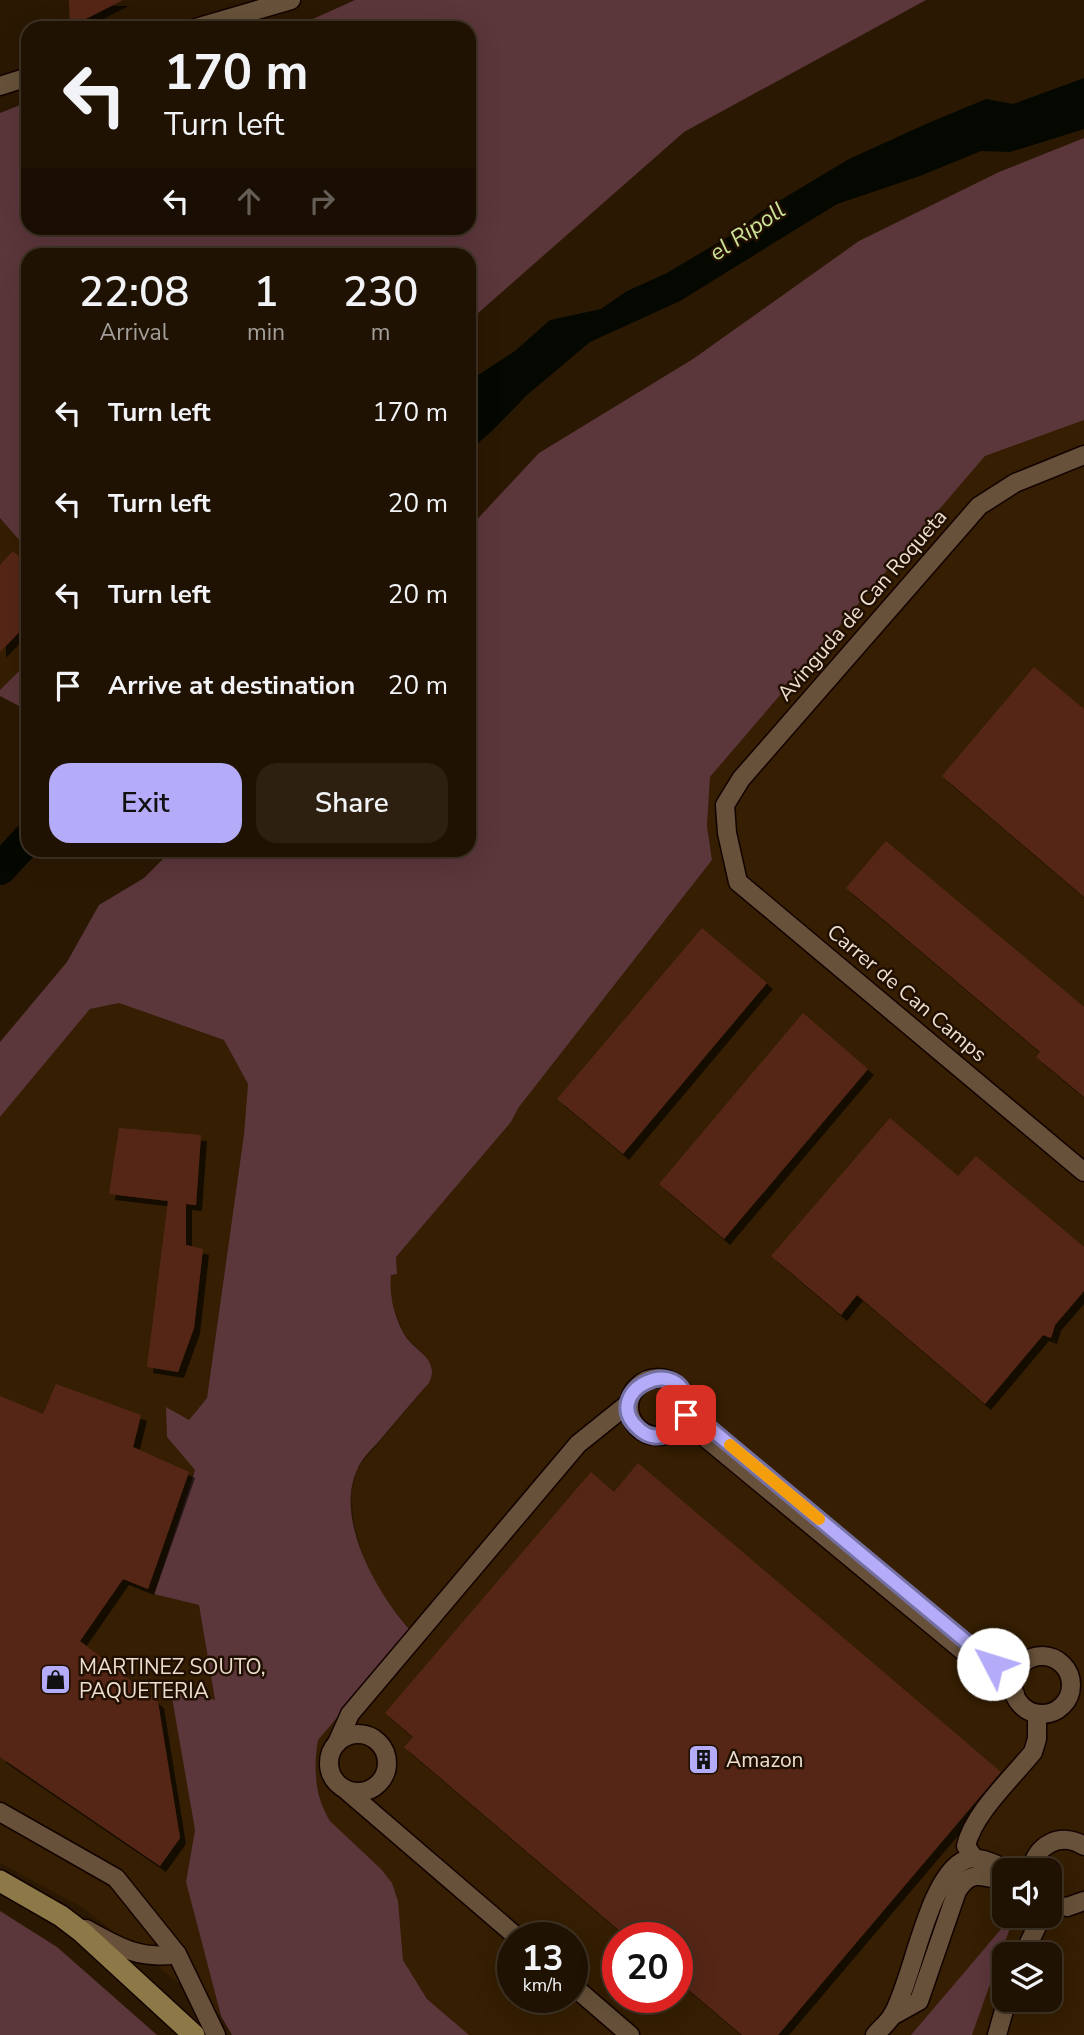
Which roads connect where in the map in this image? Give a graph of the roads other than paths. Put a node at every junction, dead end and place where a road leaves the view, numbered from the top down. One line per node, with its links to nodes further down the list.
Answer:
1 (291, 0): 2 (street)
2 (220, 21)
3 (21, 79): 4 (street)
4 (0, 86)
5 (1083, 459): 6 (street, Avinguda de Can Roqueta)
6 (727, 833): 7 (street, Carrer de Can Camps)
7 (1084, 1172)
8 (629, 1407): 9 (street); 9 (street); 12 (street)
9 (686, 1414): 10 (street)
10 (1014, 1687): 11 (street); 11 (street)
11 (1037, 1714): 16 (street)
12 (345, 1738): 13 (street); 13 (street)
13 (346, 1790): 24 (street)
14 (0, 1812): 25 (street)
15 (1084, 1846): 17 (street)
16 (974, 1858): 18 (street); 28 (street)
17 (1034, 1858)
18 (992, 1864)
19 (992, 1878): 28 (street)
20 (0, 1881): 23 (main road)
21 (1084, 1901): 22 (street)
22 (1062, 1906)
23 (61, 1916): 25 (street); 29 (main road)
24 (500, 1922)
25 (177, 1954): 30 (street)
26 (588, 1999): 31 (street)
27 (1004, 2012): 33 (street)
28 (892, 2016): 32 (street)
29 (194, 2035)
30 (216, 2035)
31 (629, 2035)
32 (876, 2035)
33 (997, 2035)

